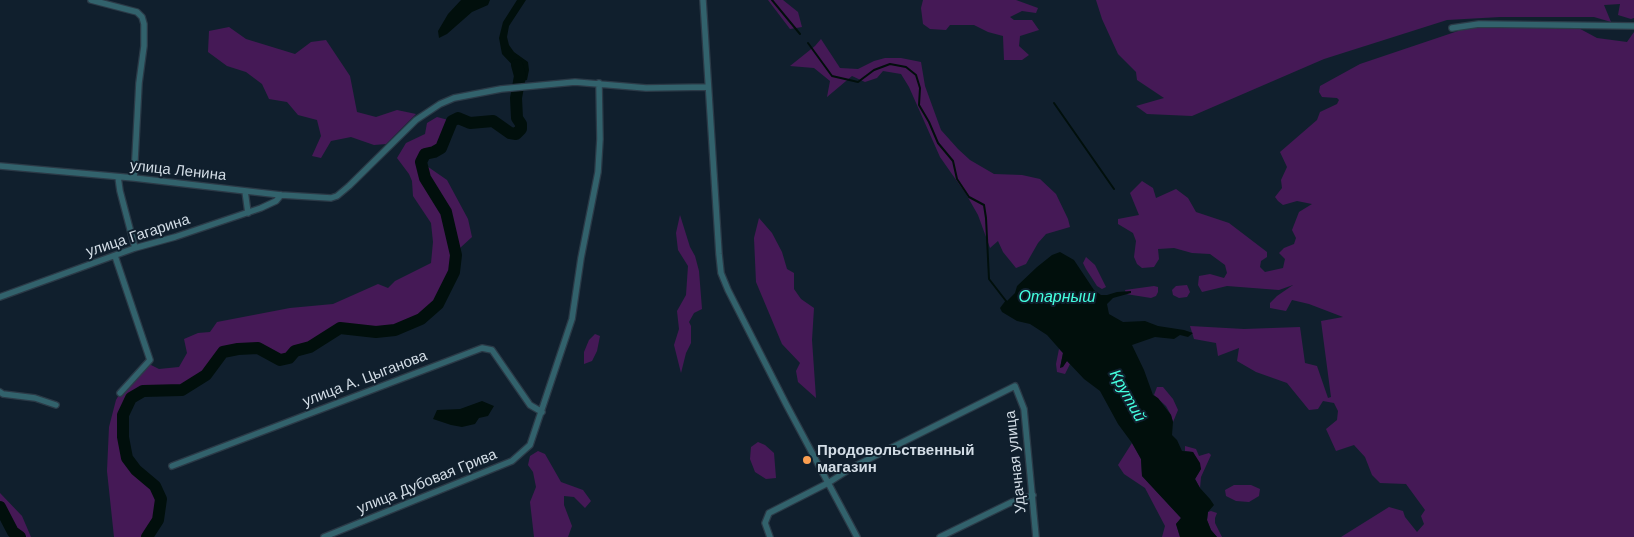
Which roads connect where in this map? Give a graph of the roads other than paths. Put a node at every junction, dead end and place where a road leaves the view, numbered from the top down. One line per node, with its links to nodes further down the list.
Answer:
1 (91, 0): 9 (street)
2 (703, 0): 6 (street)
3 (1634, 26): 4 (street)
4 (1452, 28)
5 (599, 83): 6 (street, улица Ленина); 11 (street, улица Ленина); 19 (street, улица Дубовая Грива)
6 (708, 87): 21 (street)
7 (0, 166): 8 (street, улица Ленина)
8 (118, 177): 9 (street, улица Ленина); 13 (street)
9 (134, 178): 10 (street, улица Ленина)
10 (246, 191): 11 (street, улица Ленина); 12 (street)
11 (281, 195): 12 (street, улица Гагарина)
12 (248, 212): 13 (street, улица Гагарина)
13 (135, 248): 14 (street, улица Гагарина)
14 (115, 256): 15 (street, улица Гагарина); 17 (street)
15 (0, 297)
16 (0, 392): 18 (street)
17 (120, 393)
18 (56, 405)
19 (542, 412): 20 (street, улица А. Цыганова); 23 (street, улица Дубовая Грива)
20 (172, 466)
21 (828, 483): 22 (street, Удачная улица); 24 (street); 25 (street)
22 (1032, 495): 26 (street); 27 (street, Удачная улица)
23 (324, 537)
24 (770, 537)
25 (857, 537)
26 (940, 537)
27 (1036, 537)

